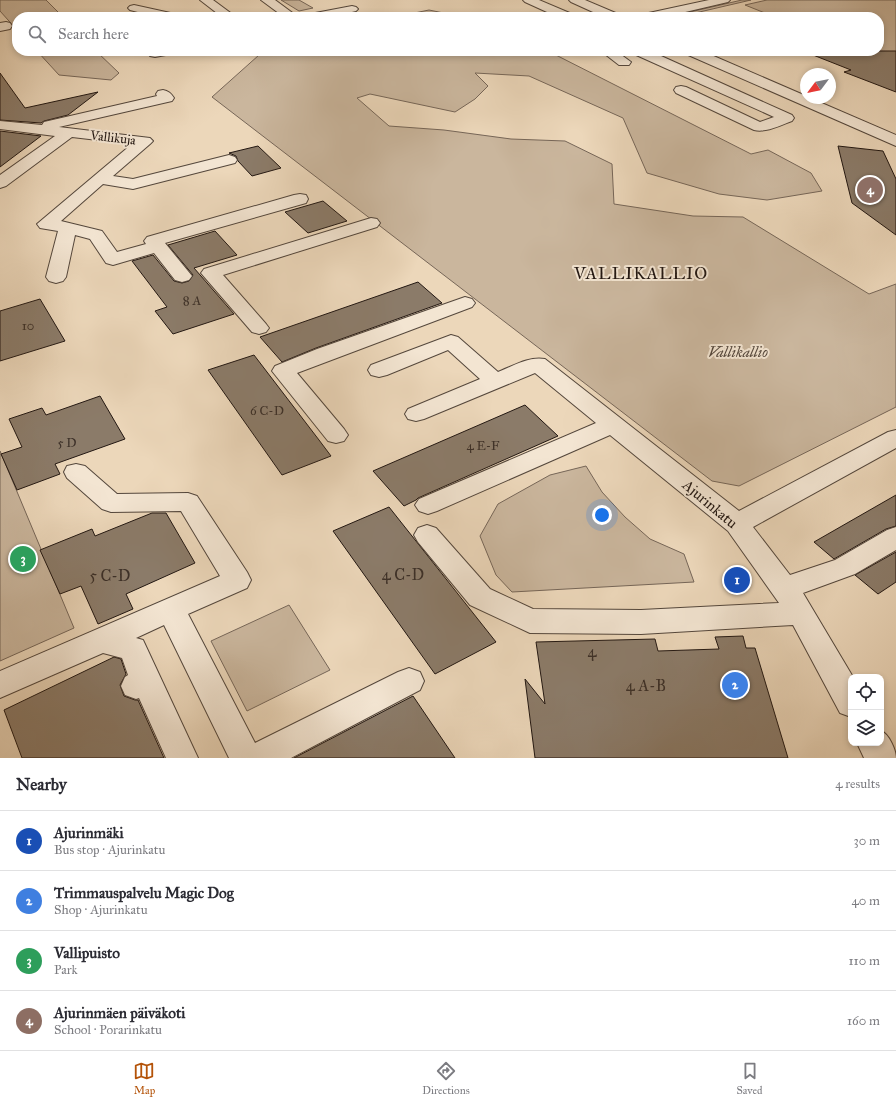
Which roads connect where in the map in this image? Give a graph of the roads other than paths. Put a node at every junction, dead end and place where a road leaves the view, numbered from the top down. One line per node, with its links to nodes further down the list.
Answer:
1 (206, 0): 11 (street)
2 (267, 0): 12 (street)
3 (529, 0): 7 (street)
4 (571, 0): 7 (street)
5 (575, 0): 15 (street)
6 (724, 0): 16 (street)
7 (543, 6): 14 (street)
8 (134, 8): 10 (street)
9 (352, 9): 13 (street)
10 (148, 12)
11 (223, 12)
12 (285, 12)
13 (338, 12)
14 (557, 12)
15 (603, 12)
16 (670, 12)
17 (615, 56): 20 (street)
18 (650, 56): 22 (street)
19 (702, 56): 21 (street)
20 (624, 62)
21 (732, 69): 22 (street); 28 (street)
22 (698, 78): 23 (street)
23 (681, 90)
24 (163, 94): 26 (street)
25 (0, 125): 26 (street, Vallikuja)
26 (32, 128): 27 (street, Vallikuja)
27 (68, 132): 30 (street, Vallikuja); 31 (street)
28 (896, 141)
29 (229, 160): 30 (street)
30 (100, 179): 34 (street, Vallikuja)
31 (0, 182)
32 (300, 199): 35 (street)
33 (371, 223): 39 (street)
34 (68, 227): 35 (street); 37 (street)
35 (158, 246): 36 (street)
36 (182, 276)
37 (56, 277)
38 (465, 303): 44 (street)
39 (259, 328)
40 (379, 370): 41 (street)
41 (495, 381): 42 (street); 43 (street, Ajurinkatu)
42 (416, 414)
43 (612, 425): 47 (street); 48 (street, Ajurinkatu)
44 (336, 434)
45 (896, 438): 48 (street)
46 (76, 472): 52 (street)
47 (428, 505)
48 (737, 524): 51 (street, Ajurinkatu)
49 (427, 535): 53 (street)
50 (896, 537): 51 (street)
51 (784, 588): 53 (street, Ajurinkatu)
52 (171, 609): 54 (street); 60 (street)
53 (801, 614): 57 (street, Ajurinkatu)
54 (101, 640): 56 (street); 59 (street)
55 (409, 681): 61 (street)
56 (0, 685)
57 (848, 699)
58 (875, 746): 62 (street)
59 (182, 758)
60 (246, 758)
61 (259, 758)
62 (882, 758)

